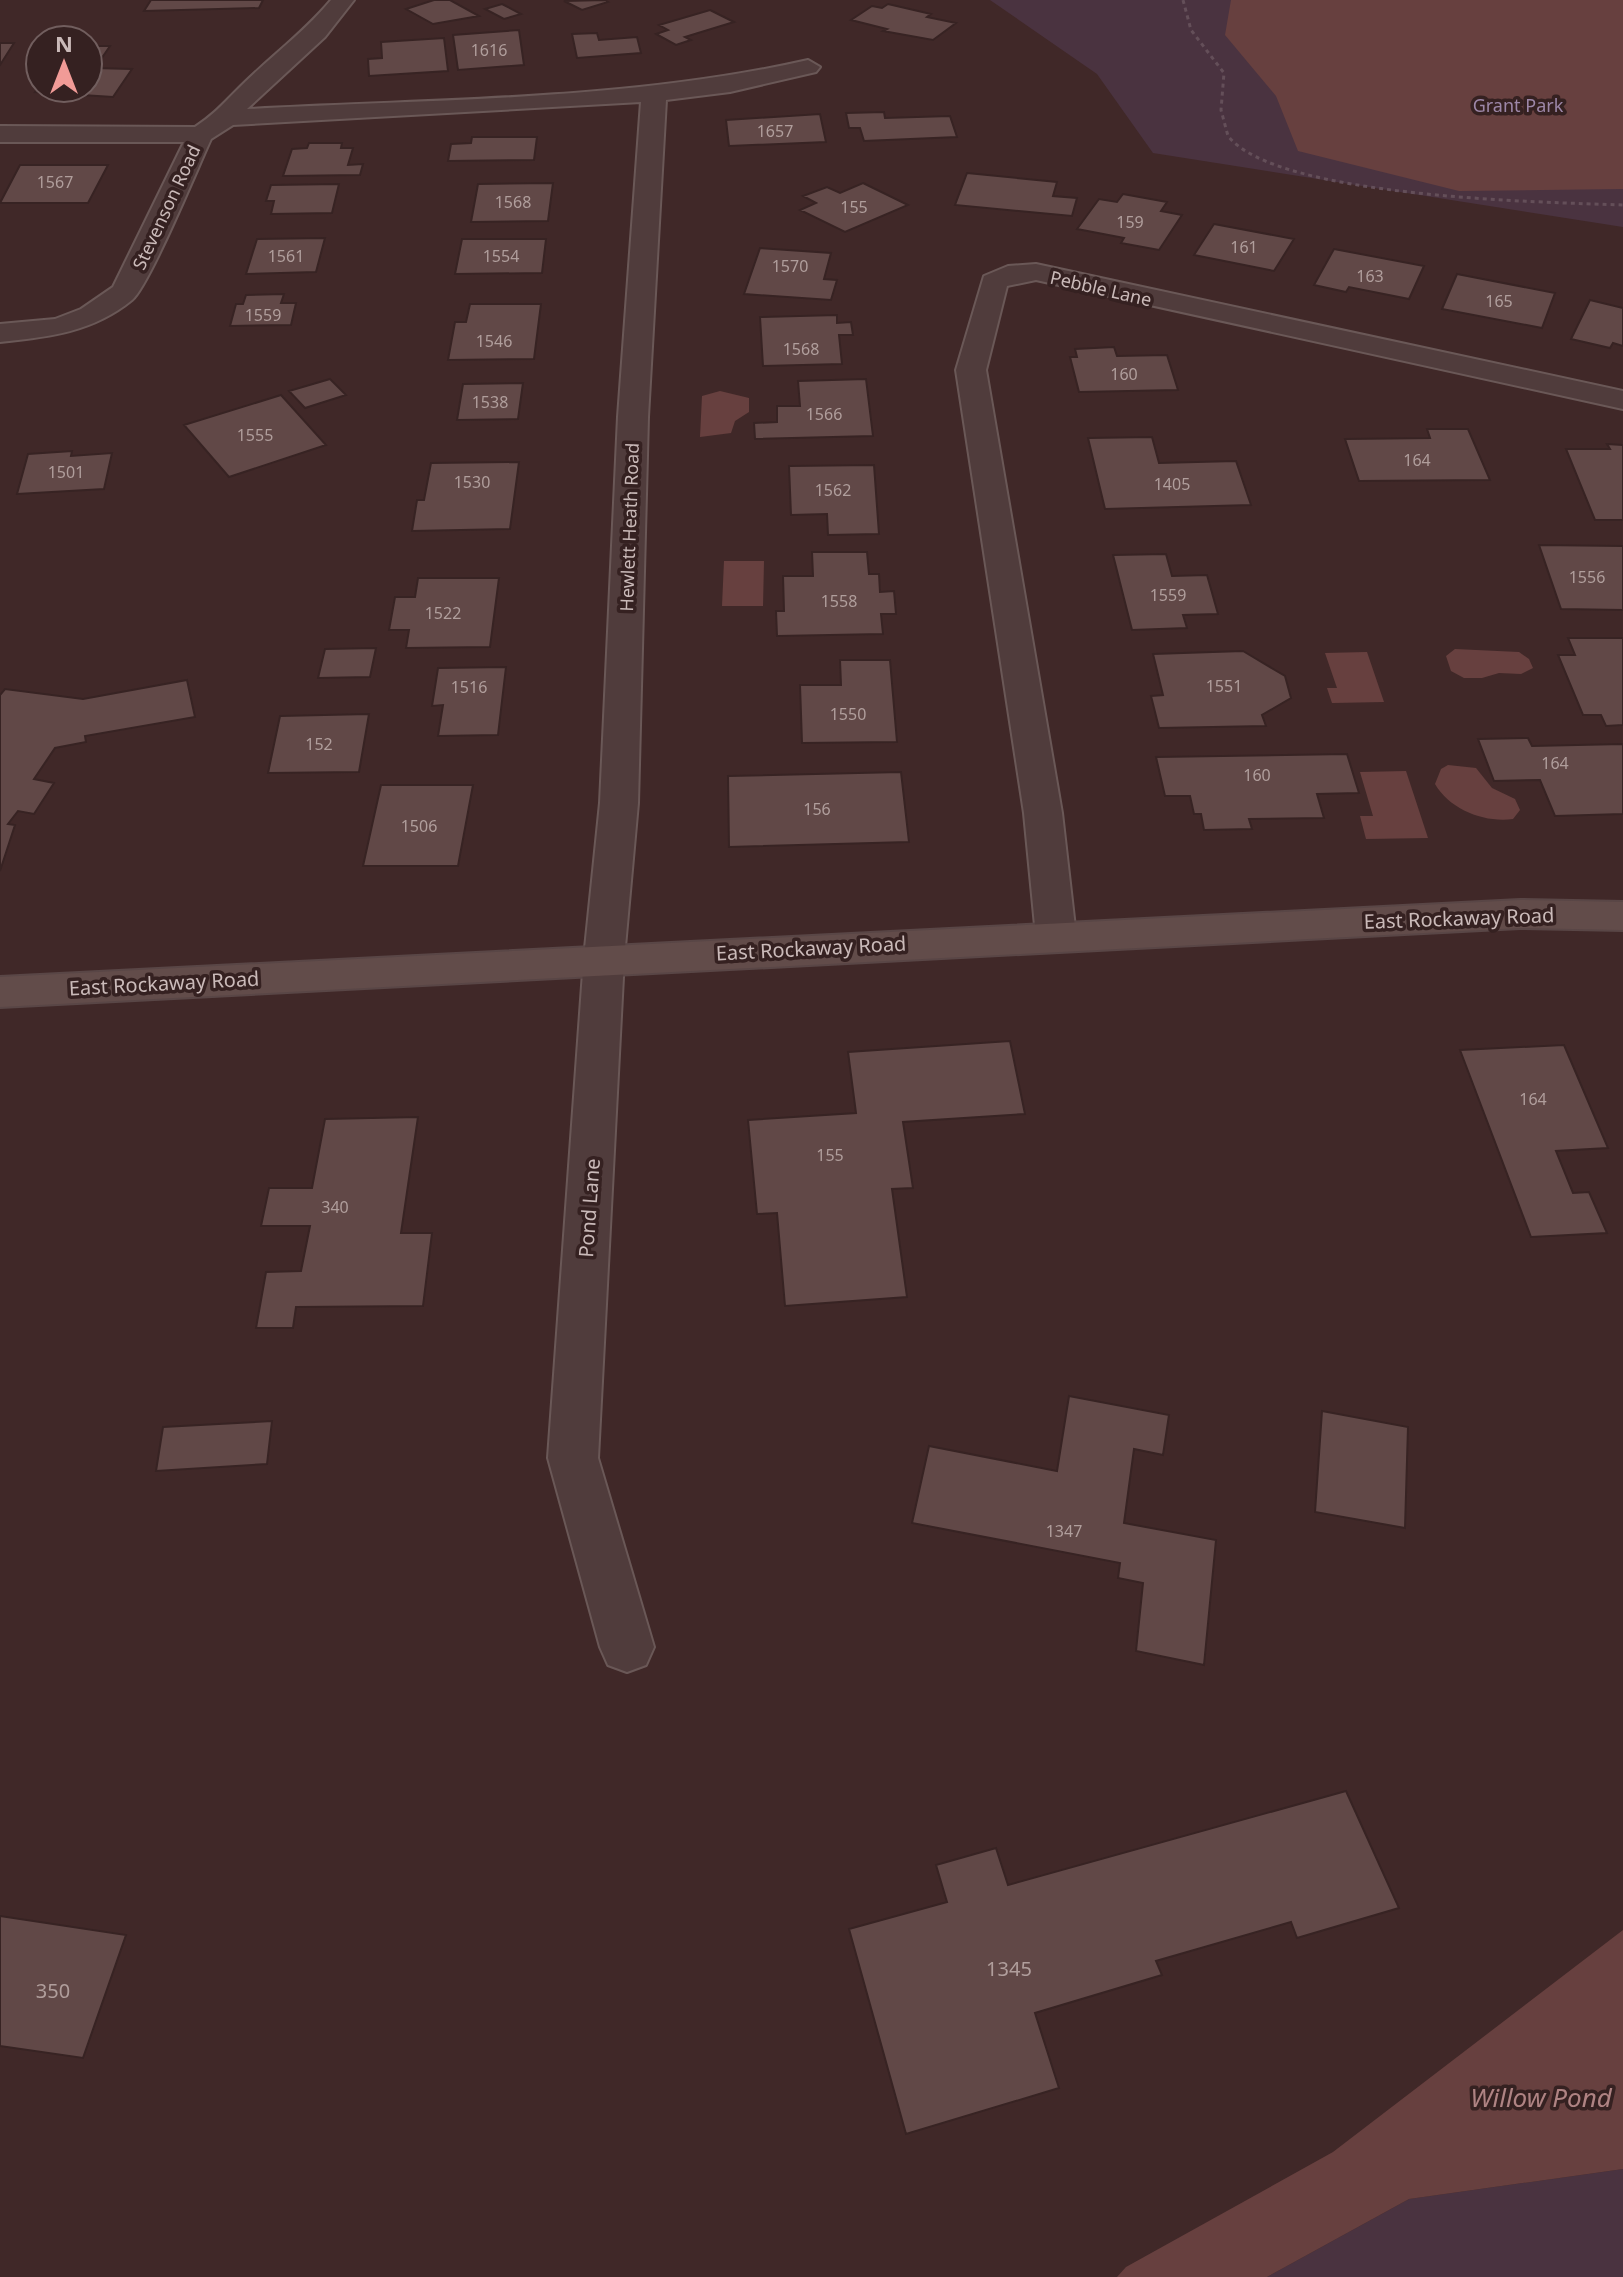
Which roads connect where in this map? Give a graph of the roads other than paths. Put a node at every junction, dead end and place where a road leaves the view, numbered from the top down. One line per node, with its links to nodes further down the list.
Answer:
1 (343, 0): 4 (street, Stevenson Road)
2 (808, 67): 3 (street)
3 (654, 94): 4 (street); 11 (street, Hewlett Heath Road)
4 (227, 118): 6 (street, Stevenson Road)
5 (0, 134): 6 (street)
6 (200, 135): 7 (street, Stevenson Road)
7 (0, 333)
8 (1623, 400): 10 (street, Pebble Lane)
9 (1623, 916): 10 (main road, East Rockaway Road)
10 (1056, 936): 11 (main road, East Rockaway Road)
11 (604, 958): 12 (main road, East Rockaway Road); 13 (street, Pond Lane)
12 (0, 992)
13 (627, 1647)

